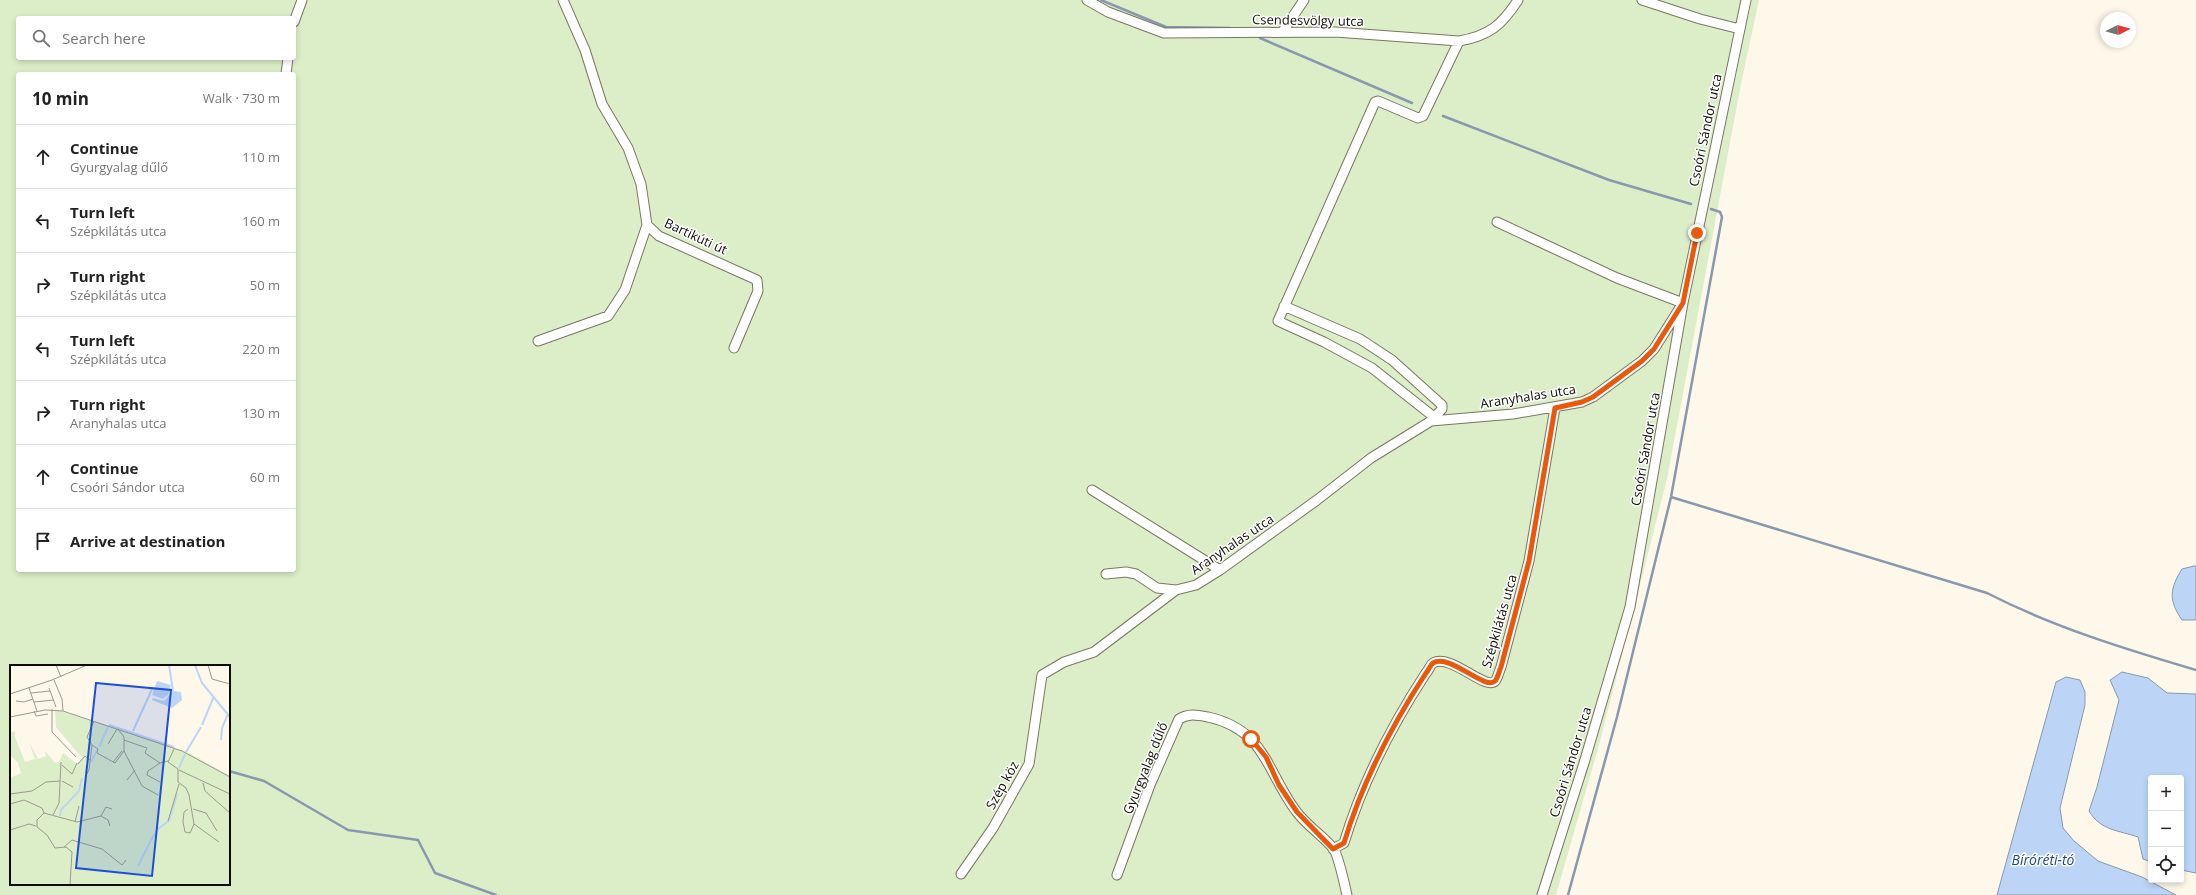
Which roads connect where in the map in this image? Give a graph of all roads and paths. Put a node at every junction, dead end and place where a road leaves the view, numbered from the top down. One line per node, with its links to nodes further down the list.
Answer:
1 (302, 0): 8 (street)
2 (563, 0): 15 (street, Bartikúti út)
3 (1087, 0): 10 (street, Csendesvölgy utca)
4 (1304, 0): 10 (street)
5 (1518, 0): 11 (street, Csendesvölgy utca)
6 (1642, 0): 9 (street)
7 (1746, 0): 9 (street, Csoóri Sándor utca)
8 (296, 16)
9 (1740, 29): 16 (street, Csoóri Sándor utca)
10 (1283, 31): 11 (street, Csendesvölgy utca)
11 (1460, 41): 17 (street)
12 (288, 60): 13 (street)
13 (286, 72)
14 (1497, 222): 16 (street)
15 (647, 225): 18 (street); 19 (street, Bartikúti út)
16 (1683, 303): 20 (street, Aranyhalas utca); 31 (street, Csoóri Sándor utca)
17 (1284, 306): 21 (street); 21 (street)
18 (538, 341)
19 (734, 348)
20 (1555, 408): 21 (street, Aranyhalas utca); 27 (street, Szépkilátás utca)
21 (1433, 419): 23 (street, Aranyhalas utca)
22 (1092, 490): 23 (street)
23 (1220, 570): 25 (street, Aranyhalas utca)
24 (1106, 574): 25 (street)
25 (1176, 590): 26 (street, Aranyhalas utca)
26 (1042, 675): 28 (street, Szép köz)
27 (1333, 849): 29 (street, Gyurgyalag dűlő); 30 (street, Gyurgyalag dűlő)
28 (961, 874)
29 (1117, 875)
30 (1347, 895)
31 (1542, 895)

